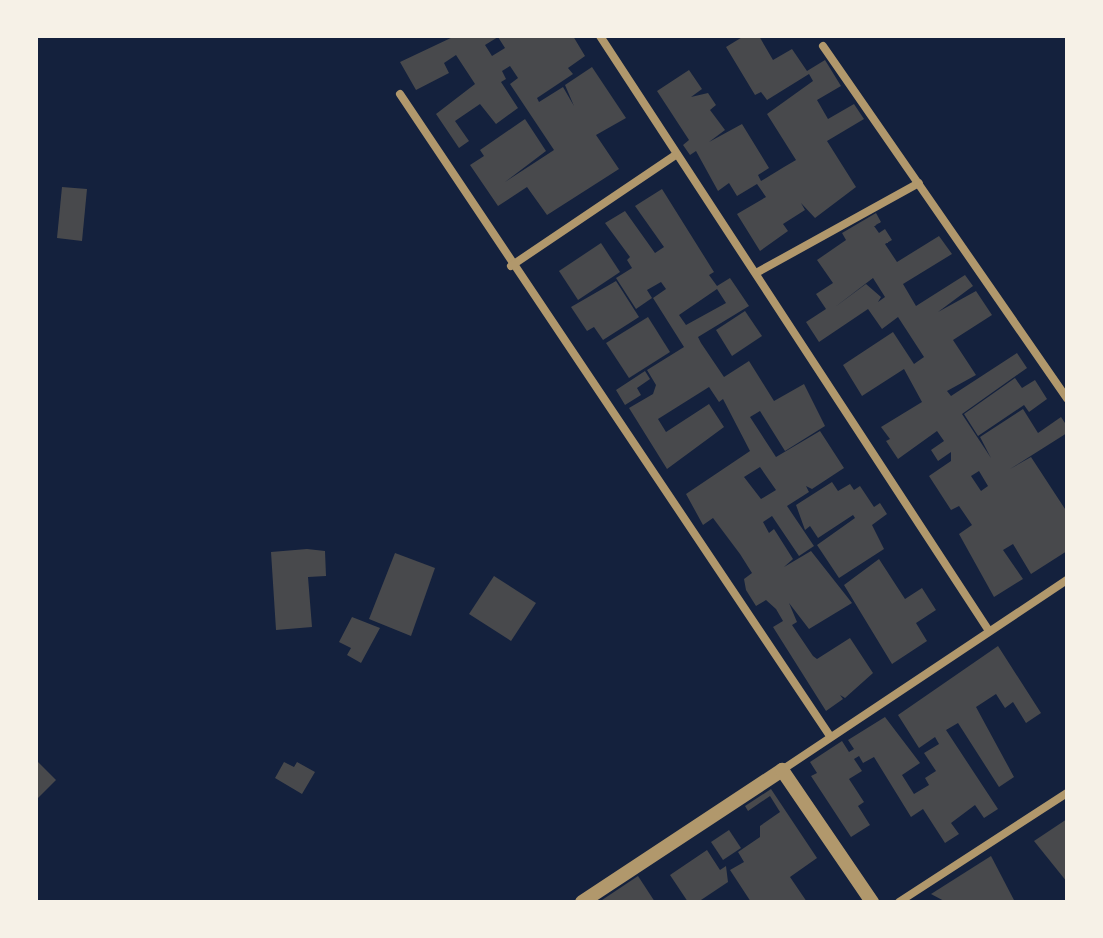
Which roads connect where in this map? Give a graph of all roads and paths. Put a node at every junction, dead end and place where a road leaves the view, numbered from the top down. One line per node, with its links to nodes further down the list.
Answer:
1 (600, 36): 4 (street)
2 (823, 46): 5 (street)
3 (400, 94): 6 (street)
4 (677, 154): 6 (street); 7 (street)
5 (919, 183): 7 (street); 8 (street)
6 (511, 266): 11 (street)
7 (756, 273): 10 (street)
8 (1067, 399)
9 (1067, 580): 10 (street)
10 (989, 631): 11 (street)
11 (830, 736): 12 (street)
12 (782, 770): 14 (street); 15 (street)
13 (1067, 793): 16 (street)
14 (582, 902)
15 (872, 902)
16 (899, 902)

